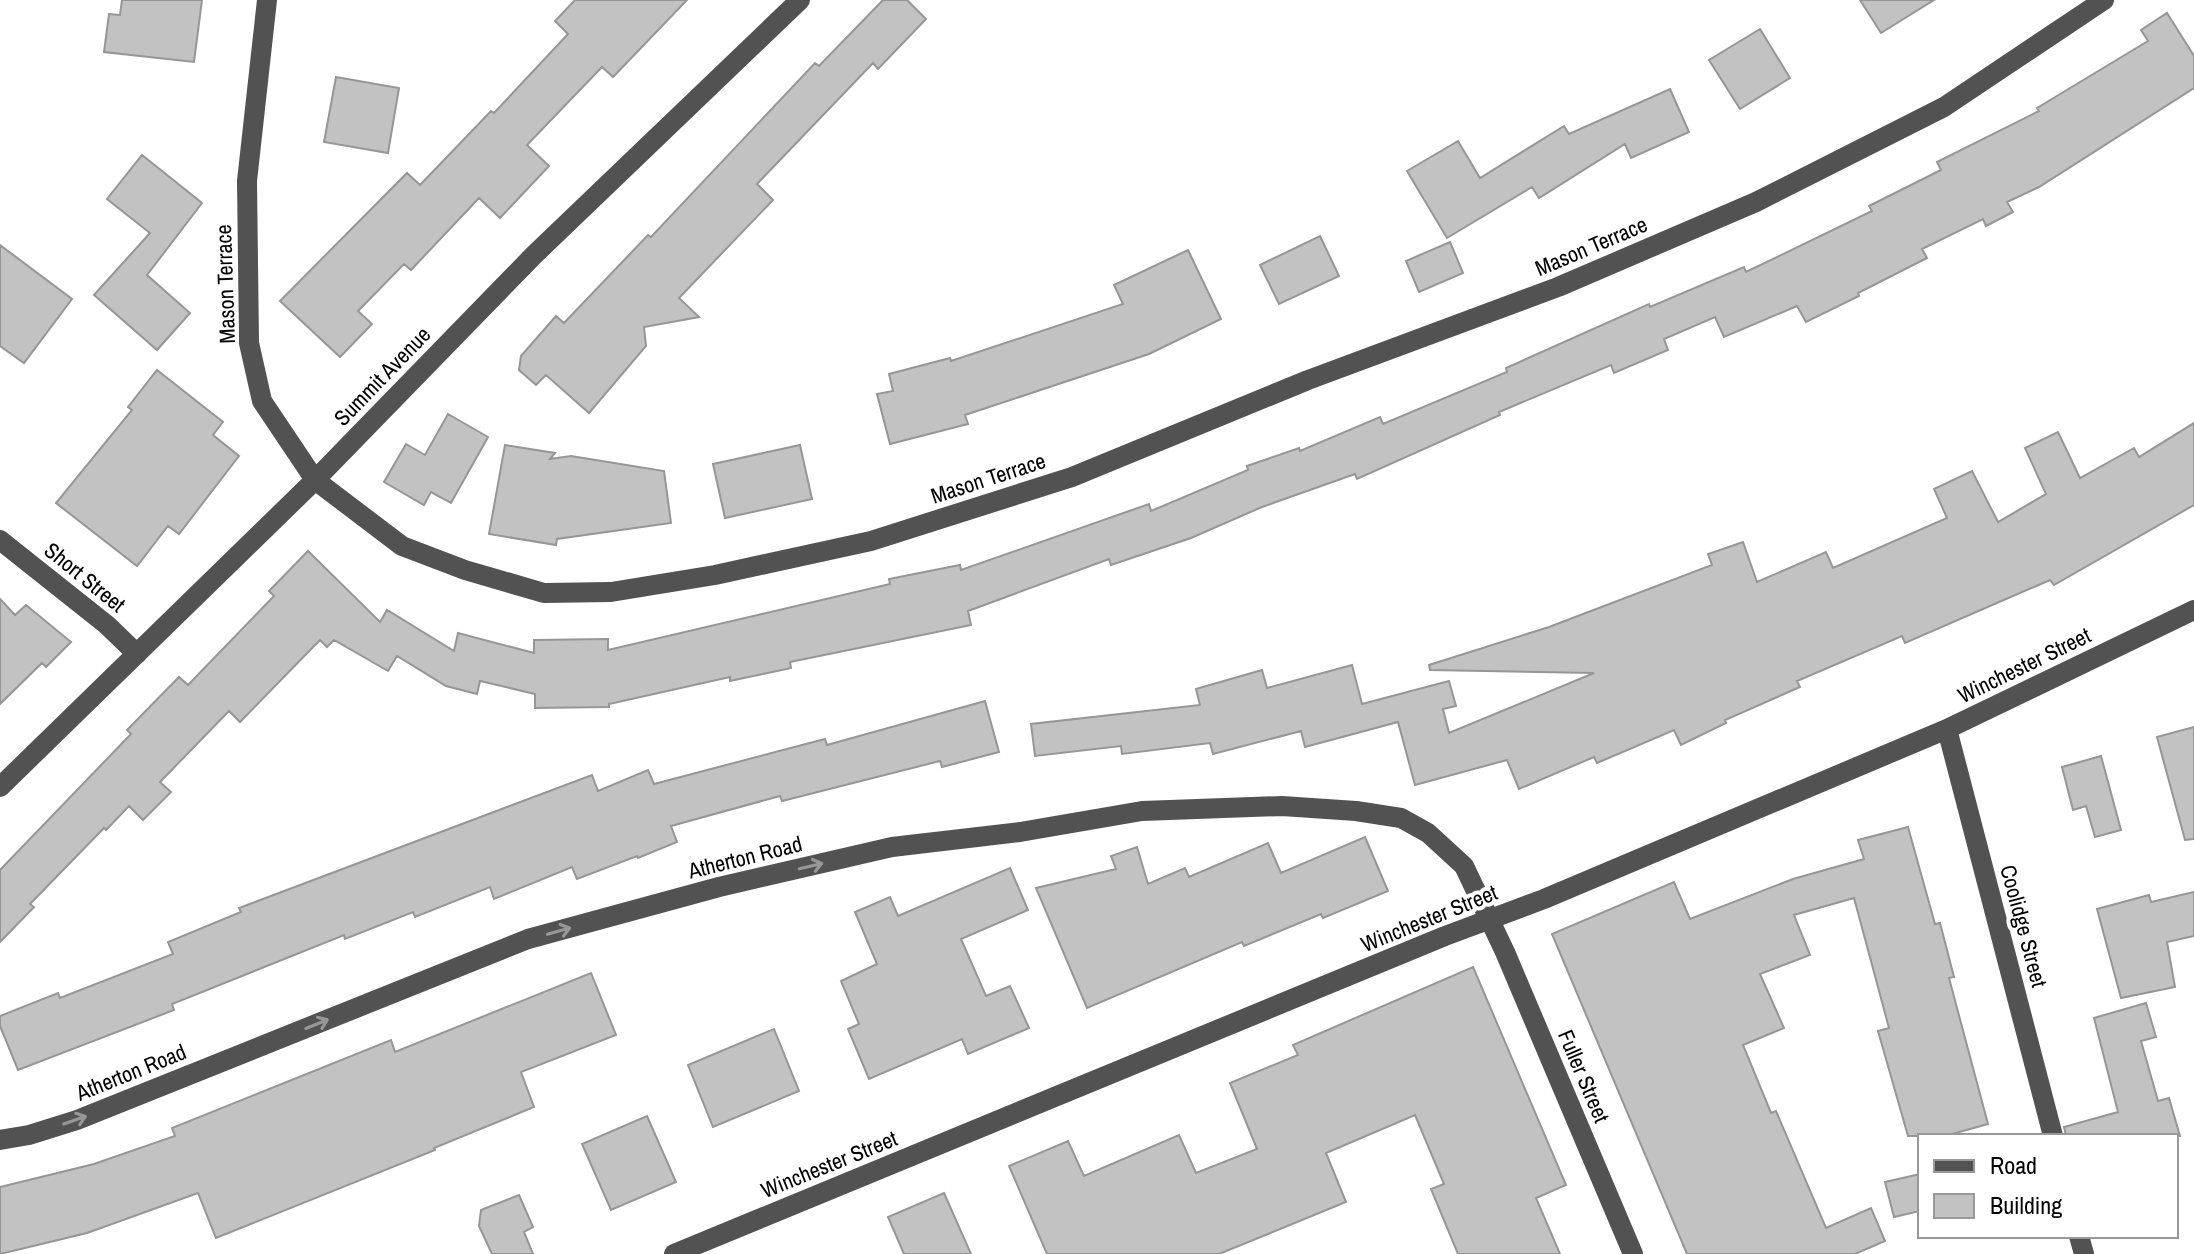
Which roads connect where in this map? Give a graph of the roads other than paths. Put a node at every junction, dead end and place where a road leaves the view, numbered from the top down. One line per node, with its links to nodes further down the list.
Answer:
1 (267, 0): 4 (street, Mason Terrace)
2 (800, 0): 4 (street, Summit Avenue)
3 (2104, 0): 4 (street, Mason Terrace)
4 (315, 480): 7 (street, Summit Avenue)
5 (0, 540): 7 (street, Short Street)
6 (2194, 610): 8 (street, Winchester Street)
7 (137, 654): 9 (street, Summit Avenue)
8 (1947, 729): 10 (street, Winchester Street); 11 (street, Coolidge Street)
9 (0, 787)
10 (1489, 918): 12 (street, Atherton Road, one-way to 10); 13 (street, Winchester Street); 14 (street, Fuller Street)
11 (2052, 1134)
12 (0, 1140)
13 (674, 1254)
14 (1633, 1254)

